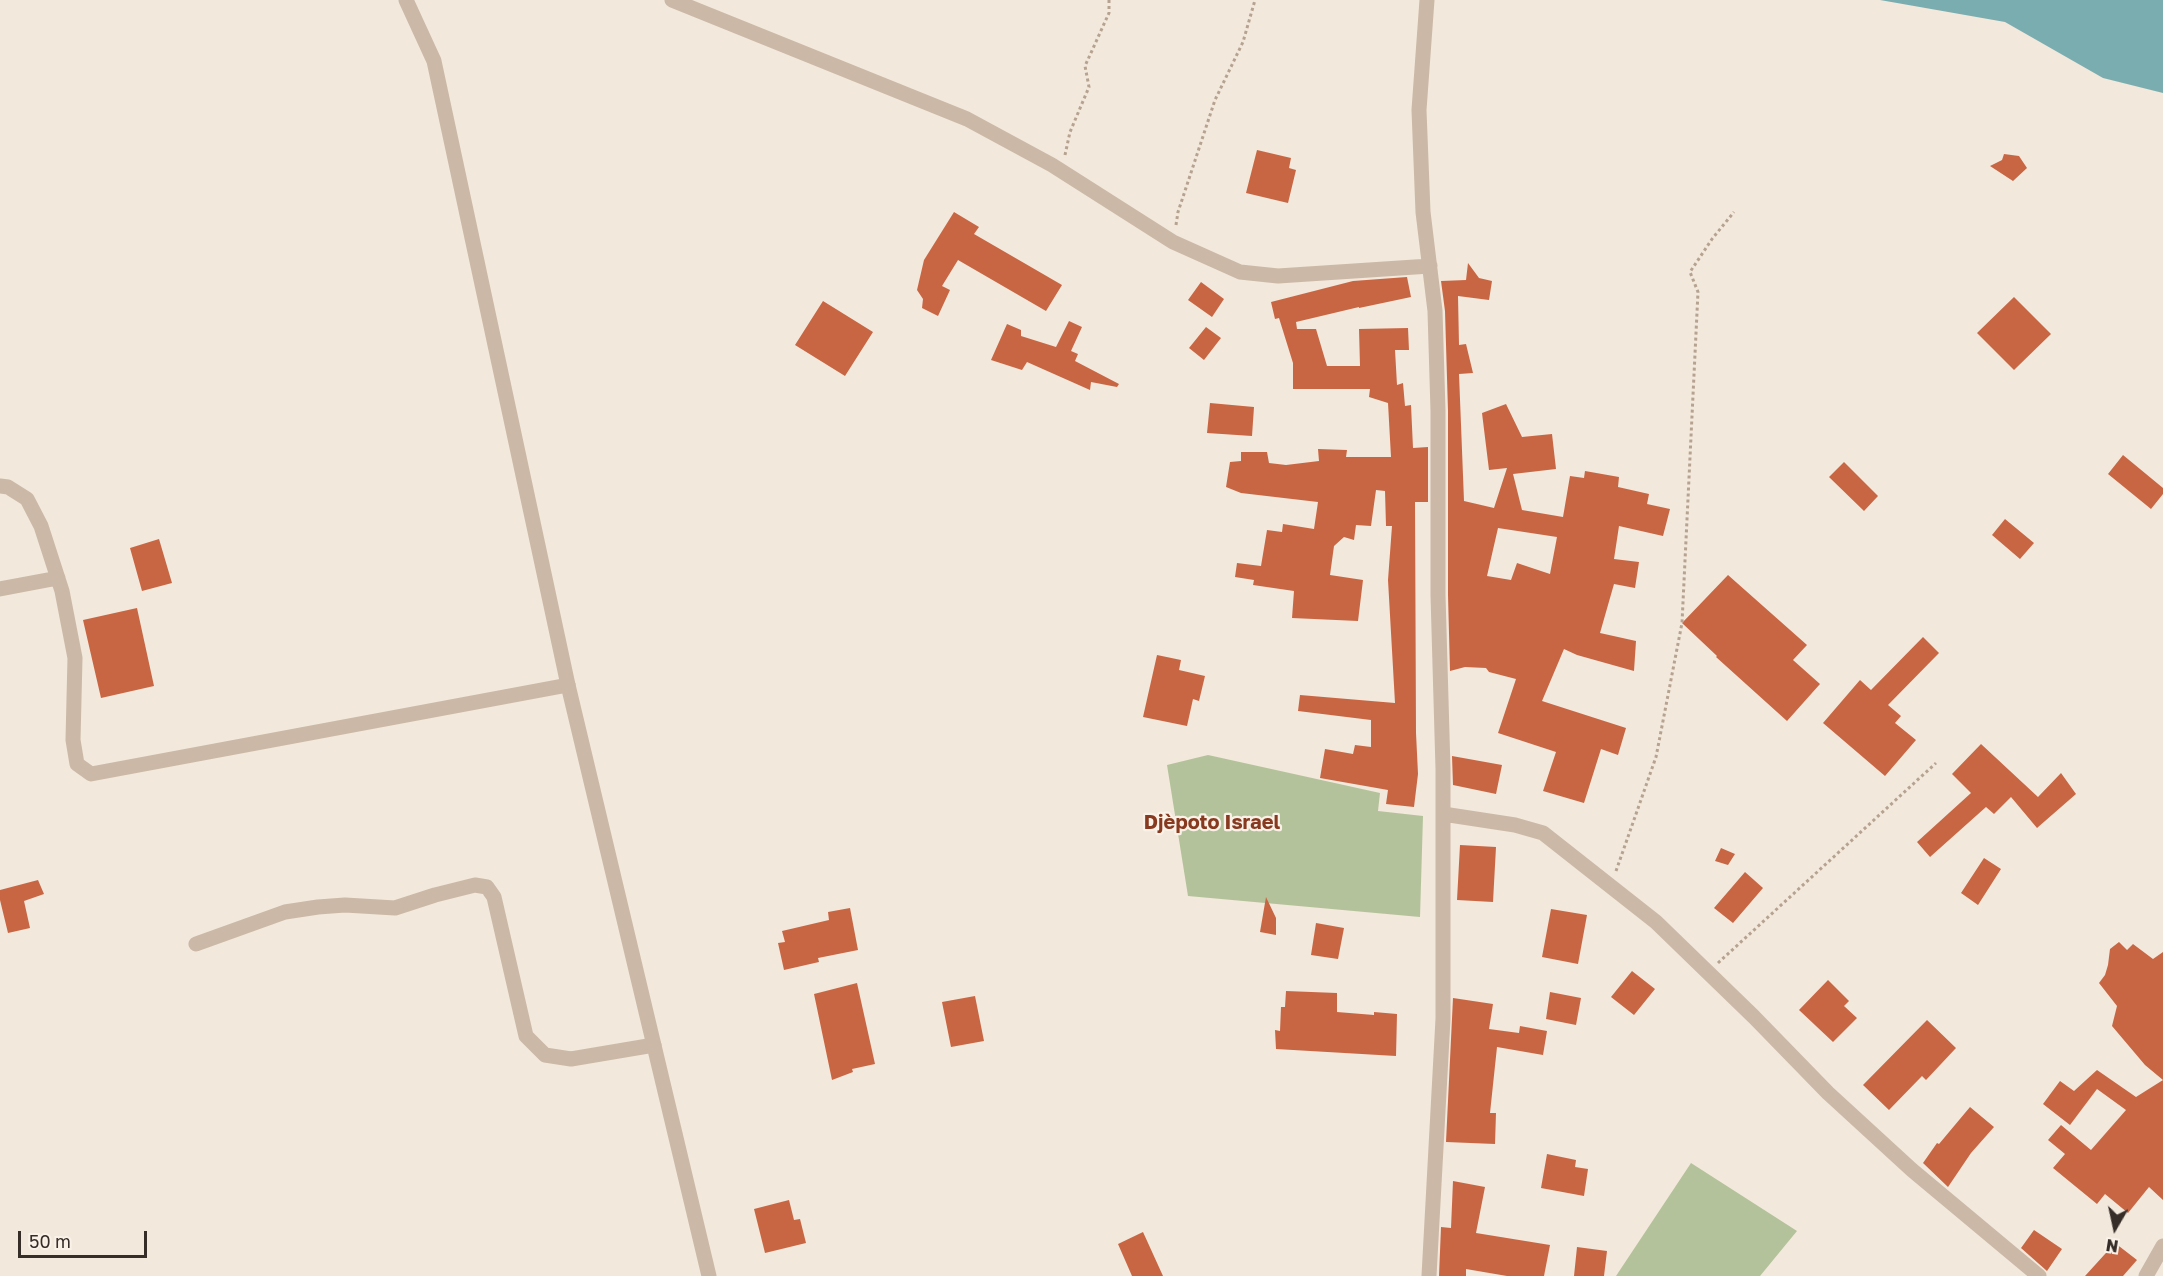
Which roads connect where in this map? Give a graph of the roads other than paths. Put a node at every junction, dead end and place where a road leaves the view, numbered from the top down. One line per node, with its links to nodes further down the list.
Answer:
1 (406, 0): 8 (street)
2 (672, 0): 4 (street)
3 (1427, 0): 4 (street)
4 (1430, 266): 9 (street)
5 (0, 486): 6 (street)
6 (58, 578): 7 (street); 8 (street)
7 (0, 589)
8 (568, 685): 11 (street)
9 (1443, 814): 14 (street); 15 (street)
10 (196, 944): 11 (street)
11 (654, 1045): 13 (street)
12 (2163, 1246): 16 (street)
13 (709, 1276)
14 (1429, 1276)
15 (2038, 1276)
16 (2146, 1276)

